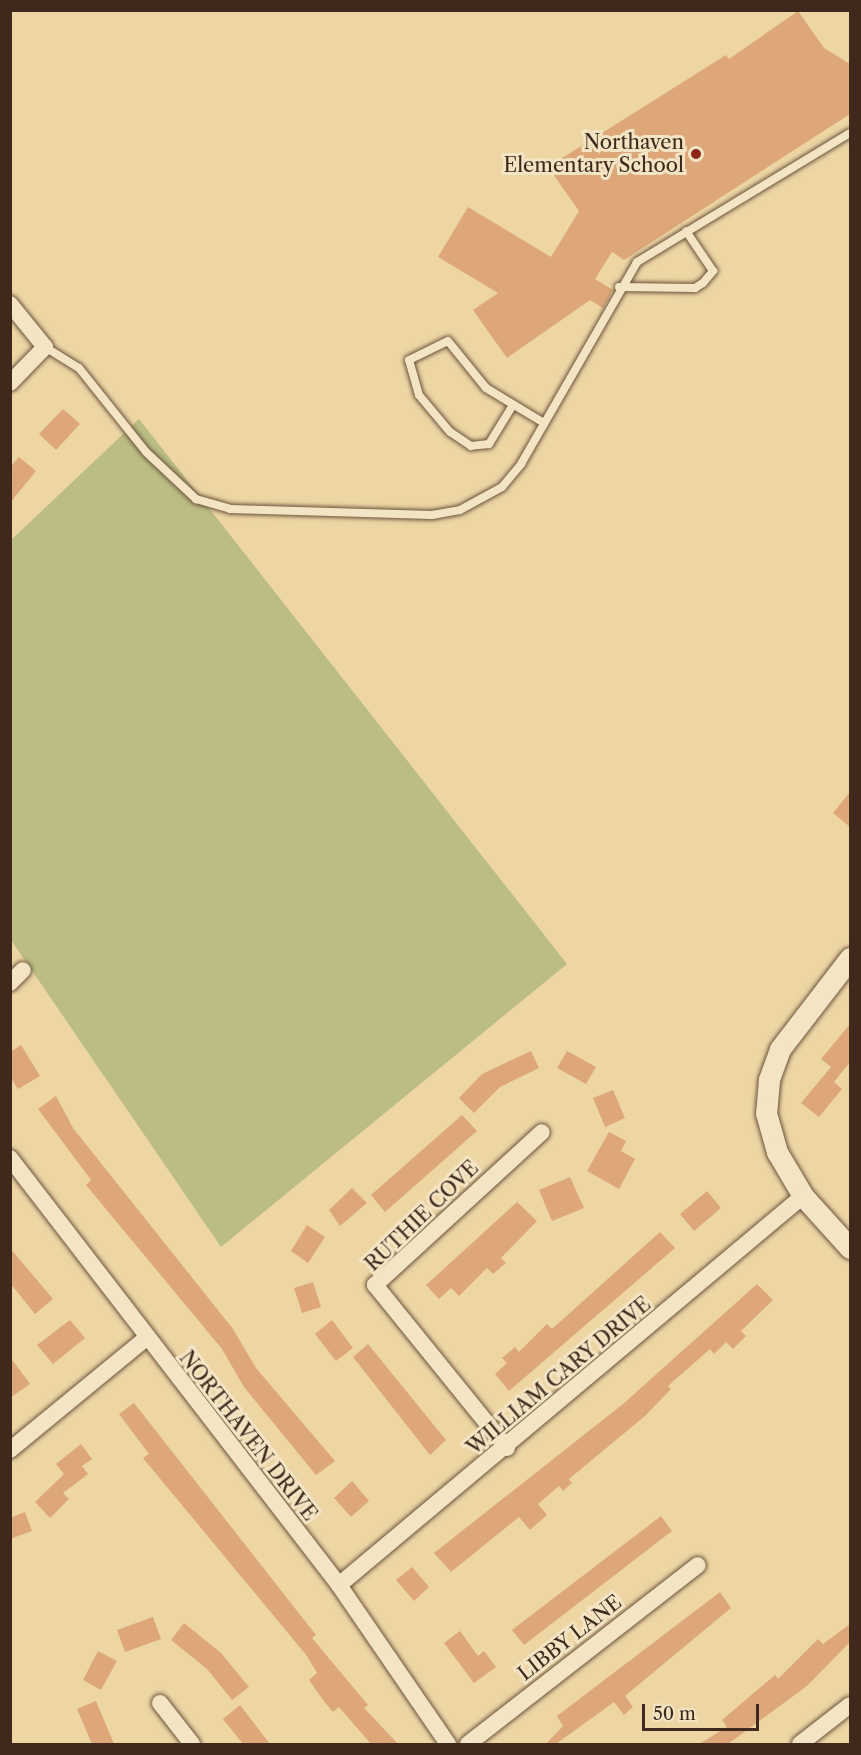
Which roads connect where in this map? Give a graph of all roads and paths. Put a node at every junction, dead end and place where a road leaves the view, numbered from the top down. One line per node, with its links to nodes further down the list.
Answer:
1 (850, 134): 2 (lane)
2 (686, 231): 3 (lane); 3 (lane)
3 (619, 288): 8 (lane)
4 (10, 304): 5 (street)
5 (45, 347): 6 (street); 8 (lane)
6 (10, 383)
7 (513, 405): 7 (lane); 8 (lane)
8 (544, 423)
9 (850, 958): 14 (street)
10 (23, 970): 11 (street)
11 (10, 983)
12 (542, 1132): 17 (street, RUTHIE COVE)
13 (10, 1158): 16 (street, NORTHAVEN DRIVE)
14 (803, 1196): 15 (street); 17 (street, WILLIAM CARY DRIVE)
15 (850, 1248)
16 (145, 1339): 18 (street); 20 (street, NORTHAVEN DRIVE)
17 (507, 1448): 20 (street, WILLIAM CARY DRIVE)
18 (10, 1450)
19 (698, 1565): 25 (street, LIBBY LANE)
20 (339, 1585): 24 (street, NORTHAVEN DRIVE)
21 (160, 1703): 23 (street)
22 (850, 1705): 26 (street)
23 (192, 1744)
24 (448, 1744)
25 (468, 1744)
26 (800, 1744)

